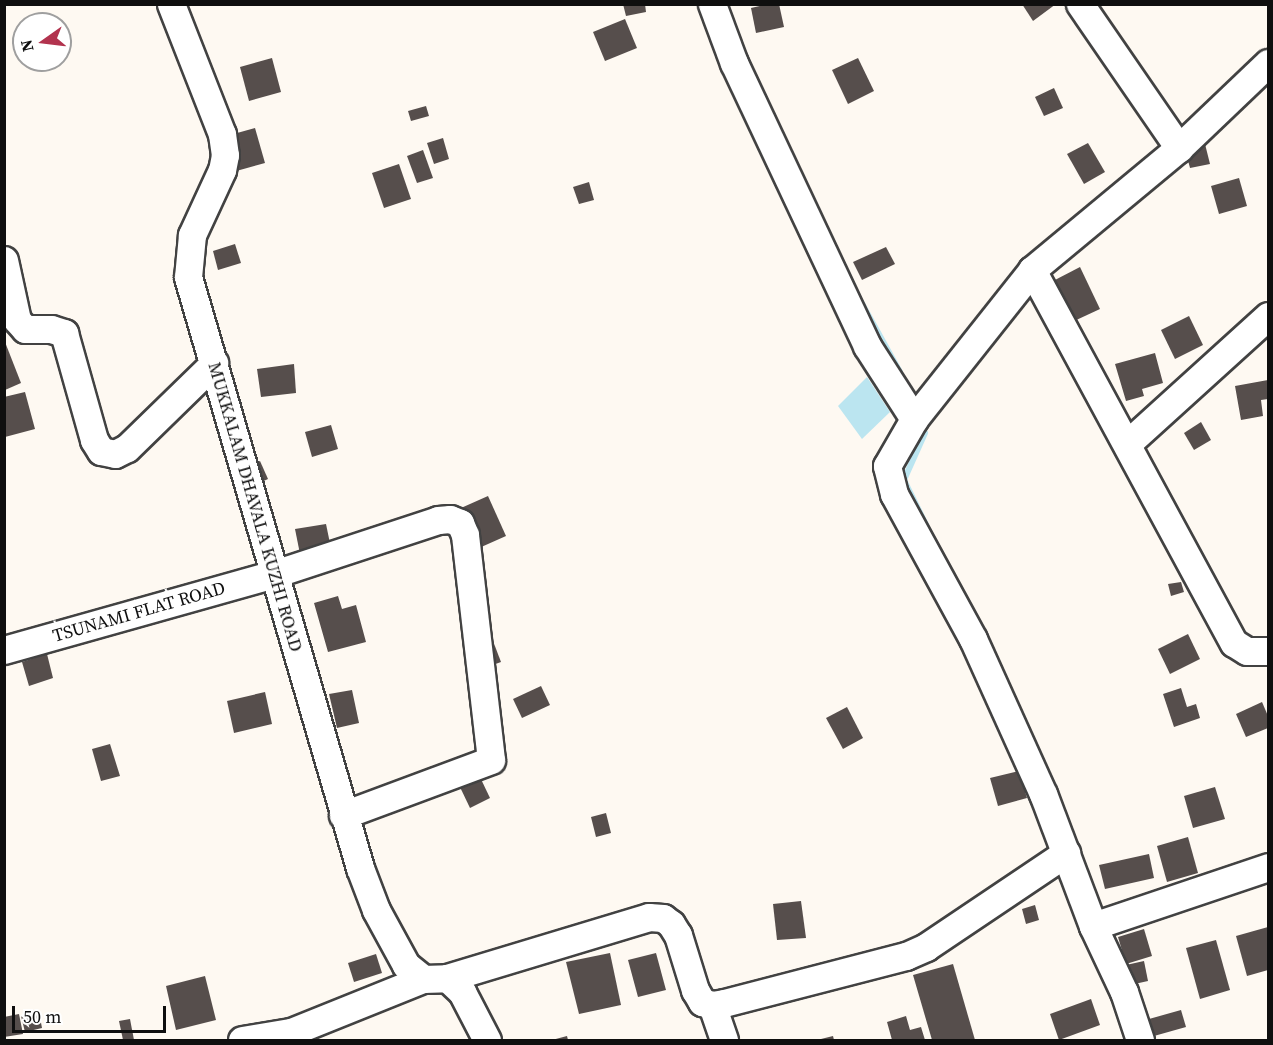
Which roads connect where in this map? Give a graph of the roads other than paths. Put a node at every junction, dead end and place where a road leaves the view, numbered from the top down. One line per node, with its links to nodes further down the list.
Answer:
1 (171, 4): 9 (street, MUKKALAM DHAVALA KUZHI ROAD)
2 (712, 4): 10 (street)
3 (1080, 4): 5 (street)
4 (1269, 63): 5 (street)
5 (1179, 148): 7 (street)
6 (4, 260): 9 (street)
7 (1032, 270): 10 (street); 11 (street)
8 (1269, 316): 11 (street)
9 (214, 363): 12 (street, MUKKALAM DHAVALA KUZHI ROAD)
10 (914, 419): 16 (street)
11 (1128, 443): 14 (street)
12 (274, 574): 13 (street, TSUNAMI FLAT ROAD); 15 (street, MUKKALAM DHAVALA KUZHI ROAD); 15 (street, TSUNAMI FLAT ROAD)
13 (4, 650)
14 (1269, 651)
15 (343, 815): 19 (street, MUKKALAM DHAVALA KUZHI ROAD)
16 (1066, 853): 18 (street); 20 (street)
17 (1269, 867): 18 (street)
18 (1093, 926): 24 (street)
19 (435, 978): 20 (street); 21 (street); 22 (street, MUKKALAM DHAVALA KUZHI ROAD)
20 (712, 1005): 23 (street)
21 (243, 1041)
22 (487, 1041)
23 (724, 1041)
24 (1140, 1041)

